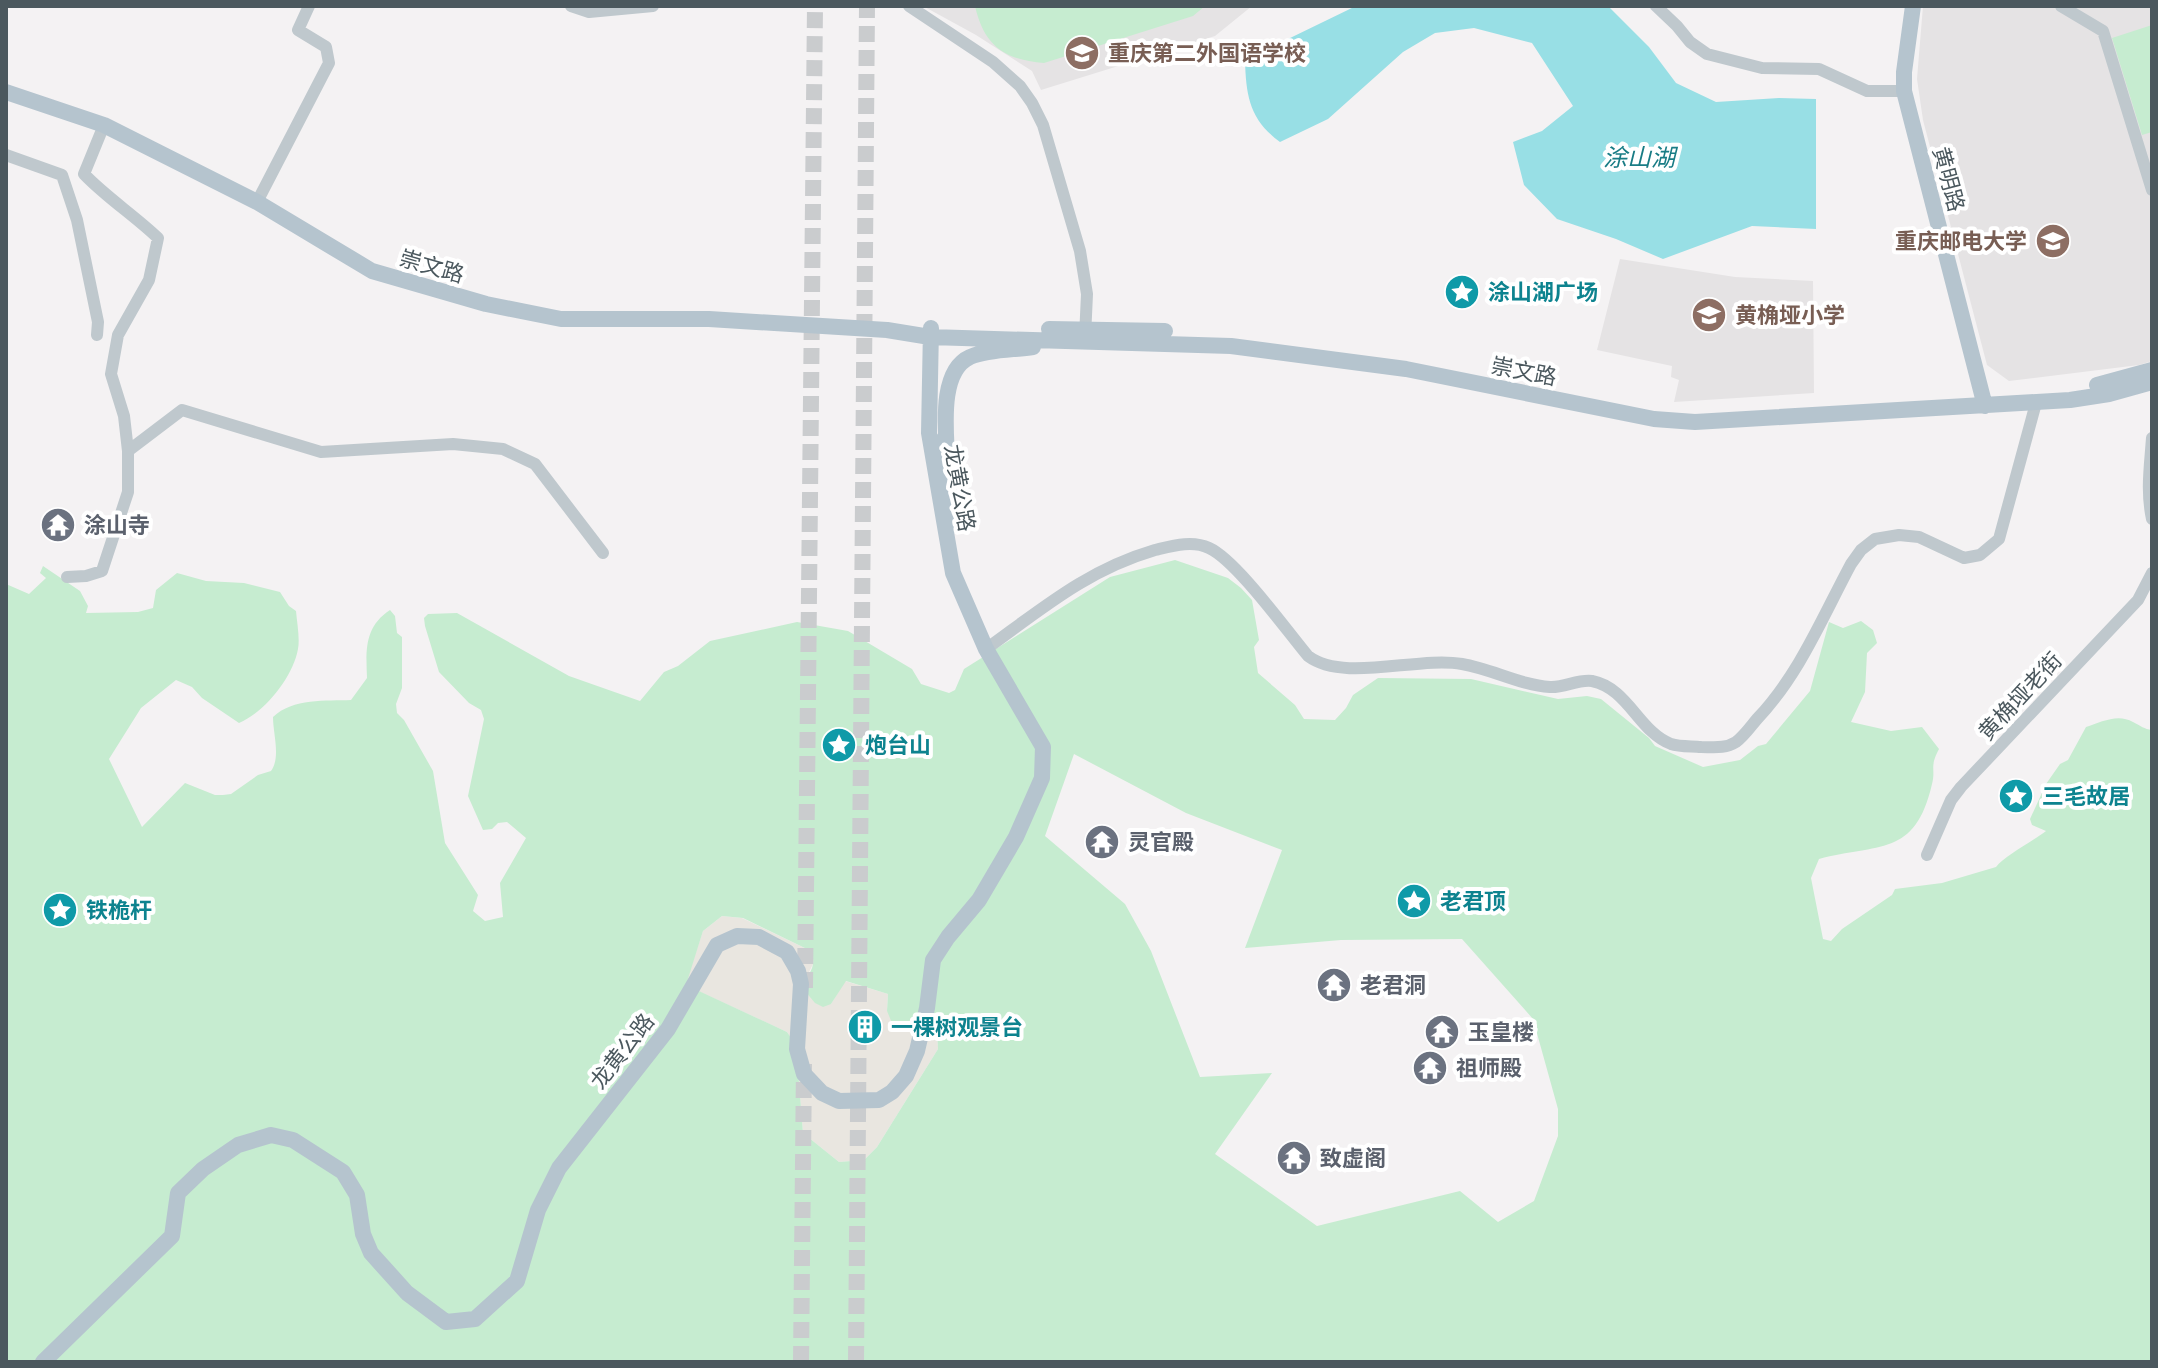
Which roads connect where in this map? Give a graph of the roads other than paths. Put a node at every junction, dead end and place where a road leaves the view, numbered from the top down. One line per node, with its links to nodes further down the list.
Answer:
1 (309, 6): 13 (street)
2 (571, 6): 3 (street)
3 (653, 6)
4 (909, 6): 16 (street)
5 (1656, 6): 8 (street)
6 (1913, 6): 8 (main road, 黄明路)
7 (2061, 6): 12 (street)
8 (1904, 91): 19 (main road, 黄明路)
9 (6, 92): 10 (main road, 崇文路)
10 (104, 125): 13 (main road, 崇文路); 22 (street)
11 (6, 155): 15 (street)
12 (2152, 190)
13 (257, 202): 14 (main road, 崇文路)
14 (934, 332): 16 (main road, 崇文路); 23 (main road, 龙黄公路)
15 (97, 335)
16 (1085, 335): 19 (main road, 崇文路); 23 (main road)
17 (2152, 370): 19 (main road, 崇文路)
18 (2152, 382): 20 (main road, 崇文路)
19 (1984, 401): 20 (main road, 崇文路)
20 (2036, 403): 28 (street)
21 (2152, 438): 24 (street)
22 (128, 451): 25 (street); 27 (street)
23 (943, 484): 28 (main road, 龙黄公路)
24 (2152, 519)
25 (603, 553)
26 (2152, 573): 29 (street, 黄桷垭老街)
27 (67, 577)
28 (986, 649): 30 (main road, 龙黄公路)
29 (1927, 855)
30 (43, 1362)

